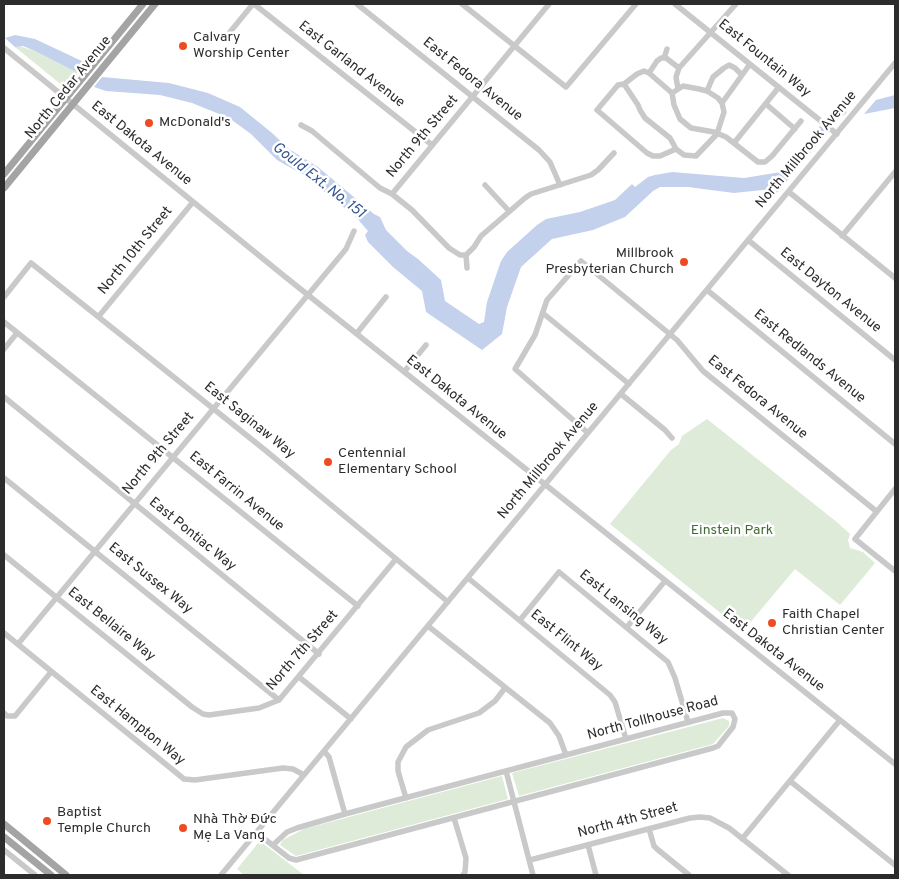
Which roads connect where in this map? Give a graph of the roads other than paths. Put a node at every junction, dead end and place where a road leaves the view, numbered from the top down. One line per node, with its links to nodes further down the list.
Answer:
1 (143, 4): 26 (main road, North Cedar Avenue)
2 (154, 4): 28 (main road, North Cedar Avenue)
3 (254, 4): 10 (street); 36 (street, East Garland Avenue)
4 (357, 4): 25 (street, East Fedora Avenue)
5 (462, 4): 12 (street)
6 (550, 4): 12 (street, North 9th Street)
7 (636, 4): 12 (street)
8 (675, 4): 11 (street, East Fountain Way)
9 (736, 4): 11 (street)
10 (230, 32)
11 (711, 33): 17 (street, East Fountain Way); 18 (street)
12 (515, 46): 25 (street, North 9th Street)
13 (4, 48): 26 (street, East Dakota Avenue)
14 (667, 49): 15 (street)
15 (664, 58): 18 (street); 19 (street)
16 (895, 63): 34 (street, North Millbrook Avenue)
17 (750, 64): 20 (street); 22 (street, East Fountain Way)
18 (679, 68): 23 (street)
19 (649, 73): 21 (street); 23 (street)
20 (742, 75): 24 (street); 27 (street)
21 (624, 84): 37 (street); 37 (street)
22 (779, 87): 29 (street); 34 (street, East Fountain Way)
23 (675, 91): 24 (street); 33 (street)
24 (706, 91): 27 (street)
25 (473, 96): 36 (street, North 9th Street); 42 (street, East Fedora Avenue)
26 (65, 99): 28 (street, East Dakota Avenue); 40 (main road, North Cedar Avenue)
27 (722, 103): 33 (street)
28 (72, 104): 43 (main road, North Cedar Avenue); 46 (street, East Dakota Avenue)
29 (766, 104): 32 (street); 35 (street)
30 (801, 121): 32 (street)
31 (301, 125): 45 (street)
32 (795, 129): 35 (street)
33 (717, 134): 35 (street); 37 (street)
34 (837, 134): 44 (street, North Millbrook Avenue)
35 (734, 143)
36 (432, 145): 45 (street, North 9th Street)
37 (676, 150)
38 (614, 153): 42 (street)
39 (895, 172): 49 (street)
40 (4, 174)
41 (484, 185): 47 (street)
42 (560, 185): 47 (street)
43 (4, 188)
44 (789, 192): 49 (street); 50 (street, North Millbrook Avenue)
45 (392, 194): 51 (street)
46 (193, 202): 55 (street, East Dakota Avenue); 59 (street, North 10th Street)
47 (509, 211): 51 (street)
48 (354, 231): 55 (street, North 9th Street)
49 (842, 236): 53 (street)
50 (748, 240): 54 (street, North Millbrook Avenue); 66 (street, East Dayton Avenue)
51 (466, 256): 52 (street)
52 (467, 268)
53 (895, 278)
54 (707, 290): 63 (street, North Millbrook Avenue); 74 (street, East Redlands Avenue)
55 (308, 294): 62 (street, East Dakota Avenue); 71 (street, North 9th Street)
56 (4, 297): 59 (street, East Saginaw Way)
57 (386, 297): 62 (street)
58 (544, 314): 63 (street, East Fedora Avenue); 68 (street); 72 (street)
59 (99, 316): 71 (street, East Saginaw Way)
60 (4, 322): 61 (street, East Farrin Avenue)
61 (17, 333): 65 (street); 75 (street, East Farrin Avenue)
62 (357, 333): 67 (street, East Dakota Avenue)
63 (671, 334): 68 (street, North Millbrook Avenue); 80 (street, East Fedora Avenue)
64 (426, 345): 67 (street)
65 (4, 349)
66 (895, 360)
67 (404, 372): 77 (street, East Dakota Avenue)
68 (629, 384): 69 (street, North Millbrook Avenue)
69 (621, 394): 72 (street, North Millbrook Avenue); 73 (street)
70 (4, 397): 79 (street, East Pontiac Way)
71 (213, 408): 75 (street, North 9th Street); 83 (street, East Saginaw Way)
72 (588, 433): 77 (street, North Millbrook Avenue)
73 (672, 438)
74 (895, 444)
75 (173, 456): 79 (street, North 9th Street); 89 (street, East Farrin Avenue)
76 (4, 478): 81 (street, East Sussex Way)
77 (545, 484): 85 (street, North Millbrook Avenue); 86 (street, East Dakota Avenue)
78 (895, 489): 80 (street)
79 (134, 503): 81 (street, North 9th Street); 95 (street, East Pontiac Way)
80 (876, 511): 84 (street)
81 (95, 550): 87 (street, North 9th Street); 99 (street, East Sussex Way)
82 (4, 555): 87 (street, East Bellaire Way)
83 (396, 559): 88 (street, East Saginaw Way); 89 (street, North 7th Street)
84 (895, 571)
85 (468, 578): 88 (street, North Millbrook Avenue); 90 (street, East Flint Way)
86 (665, 581): 92 (street); 103 (street, East Dakota Avenue)
87 (56, 597): 94 (street, North 9th Street); 101 (street, East Bellaire Way)
88 (448, 602): 91 (street, North Millbrook Avenue)
89 (358, 606): 95 (street, North 7th Street)
90 (520, 620): 92 (street, East Lansing Way); 105 (street, East Flint Way)
91 (428, 626): 98 (street); 102 (street, North Millbrook Avenue)
92 (627, 626): 104 (street, East Lansing Way)
93 (4, 633): 94 (street, East Hampton Way)
94 (18, 644): 96 (street, East Hampton Way)
95 (319, 654): 97 (street, North 7th Street)
96 (51, 672): 100 (street); 110 (street, East Hampton Way)
97 (299, 677): 99 (street, North 7th Street); 102 (street)
98 (505, 688): 107 (street); 112 (street)
99 (279, 700): 101 (street, North 7th Street)
100 (4, 713)
101 (203, 714)
102 (351, 719): 106 (street, North Millbrook Avenue)
103 (840, 720): 108 (street, East Dakota Avenue); 111 (street)
104 (688, 722): 105 (street, North Tollhouse Road); 113 (street, North Tollhouse Road)
105 (626, 739): 107 (street, North Tollhouse Road)
106 (324, 751): 110 (street, North Millbrook Avenue); 114 (street)
107 (566, 755): 109 (street, North Tollhouse Road)
108 (895, 764)
109 (506, 771): 112 (street, North Tollhouse Road); 113 (street)
110 (304, 776): 118 (street, North Millbrook Avenue)
111 (790, 781): 120 (street); 125 (street)
112 (406, 798): 114 (street, North Tollhouse Road)
113 (514, 801): 115 (street, North Tollhouse Road); 124 (street)
114 (345, 814): 122 (street, North Tollhouse Road)
115 (454, 818): 122 (street, North Tollhouse Road); 130 (street)
116 (4, 824): 128 (main road)
117 (649, 829): 120 (street, North 4th Street); 121 (street, North 4th Street); 133 (street)
118 (256, 832): 122 (street, North Tollhouse Road); 129 (street, North Millbrook Avenue)
119 (4, 837): 127 (main road)
120 (742, 838): 134 (street)
121 (588, 845): 124 (street, North 4th Street); 132 (street)
122 (273, 846)
123 (4, 850): 126 (street)
124 (530, 860): 131 (street)
125 (895, 865)
126 (36, 875)
127 (51, 875)
128 (66, 875)
129 (221, 875)
130 (463, 875)
131 (533, 875)
132 (596, 875)
133 (689, 875)
134 (788, 875)

